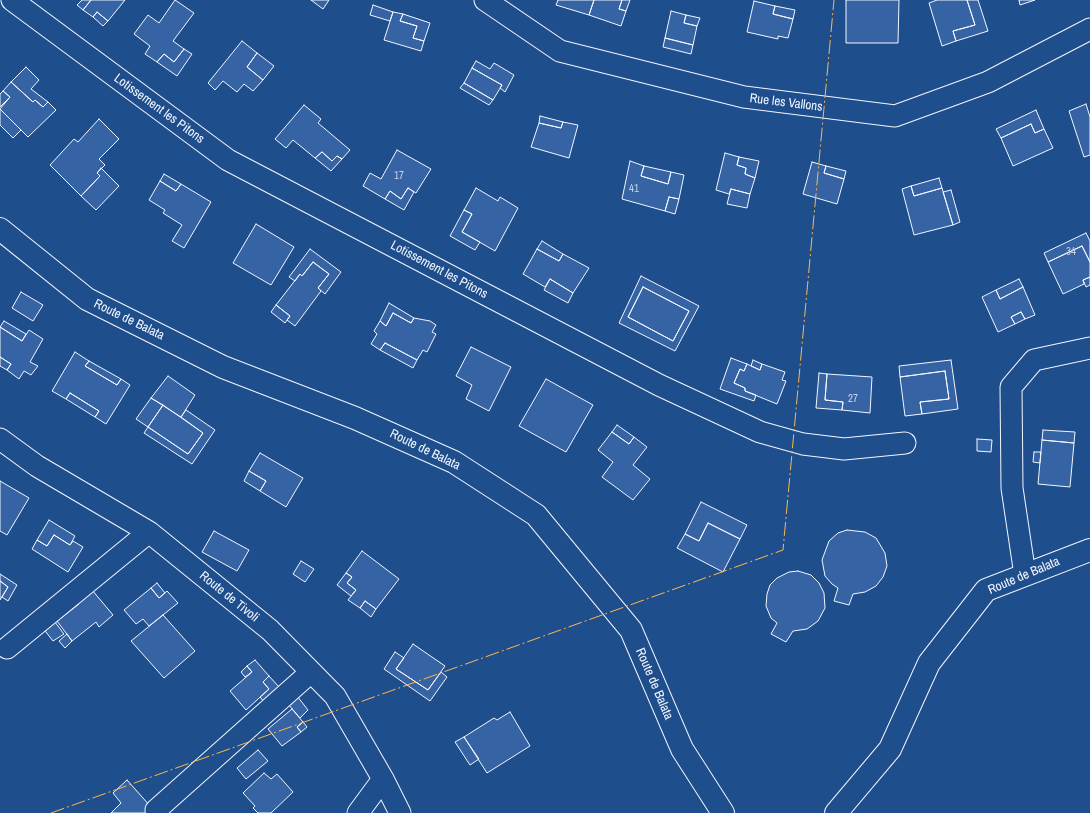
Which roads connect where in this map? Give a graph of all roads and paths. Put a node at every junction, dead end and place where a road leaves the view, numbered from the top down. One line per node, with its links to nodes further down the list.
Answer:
1 (12, 0): 7 (street, Lotissement les Pitons)
2 (485, 0): 3 (street, Rue les Vallons)
3 (1090, 29)
4 (0, 229): 17 (main road, Route de Balata)
5 (1090, 348): 10 (street)
6 (0, 439): 8 (street, Route de Tivoli)
7 (905, 443)
8 (149, 532): 11 (street); 12 (street, Route de Tivoli)
9 (1090, 550): 10 (main road, Route de Balata)
10 (1025, 575): 18 (main road, Route de Balata)
11 (7, 648)
12 (311, 672): 13 (street, Route de Tivoli); 14 (street)
13 (383, 779): 15 (street); 16 (street, Route de Tivoli)
14 (156, 810)
15 (358, 813)
16 (400, 813)
17 (723, 813)
18 (836, 813)

